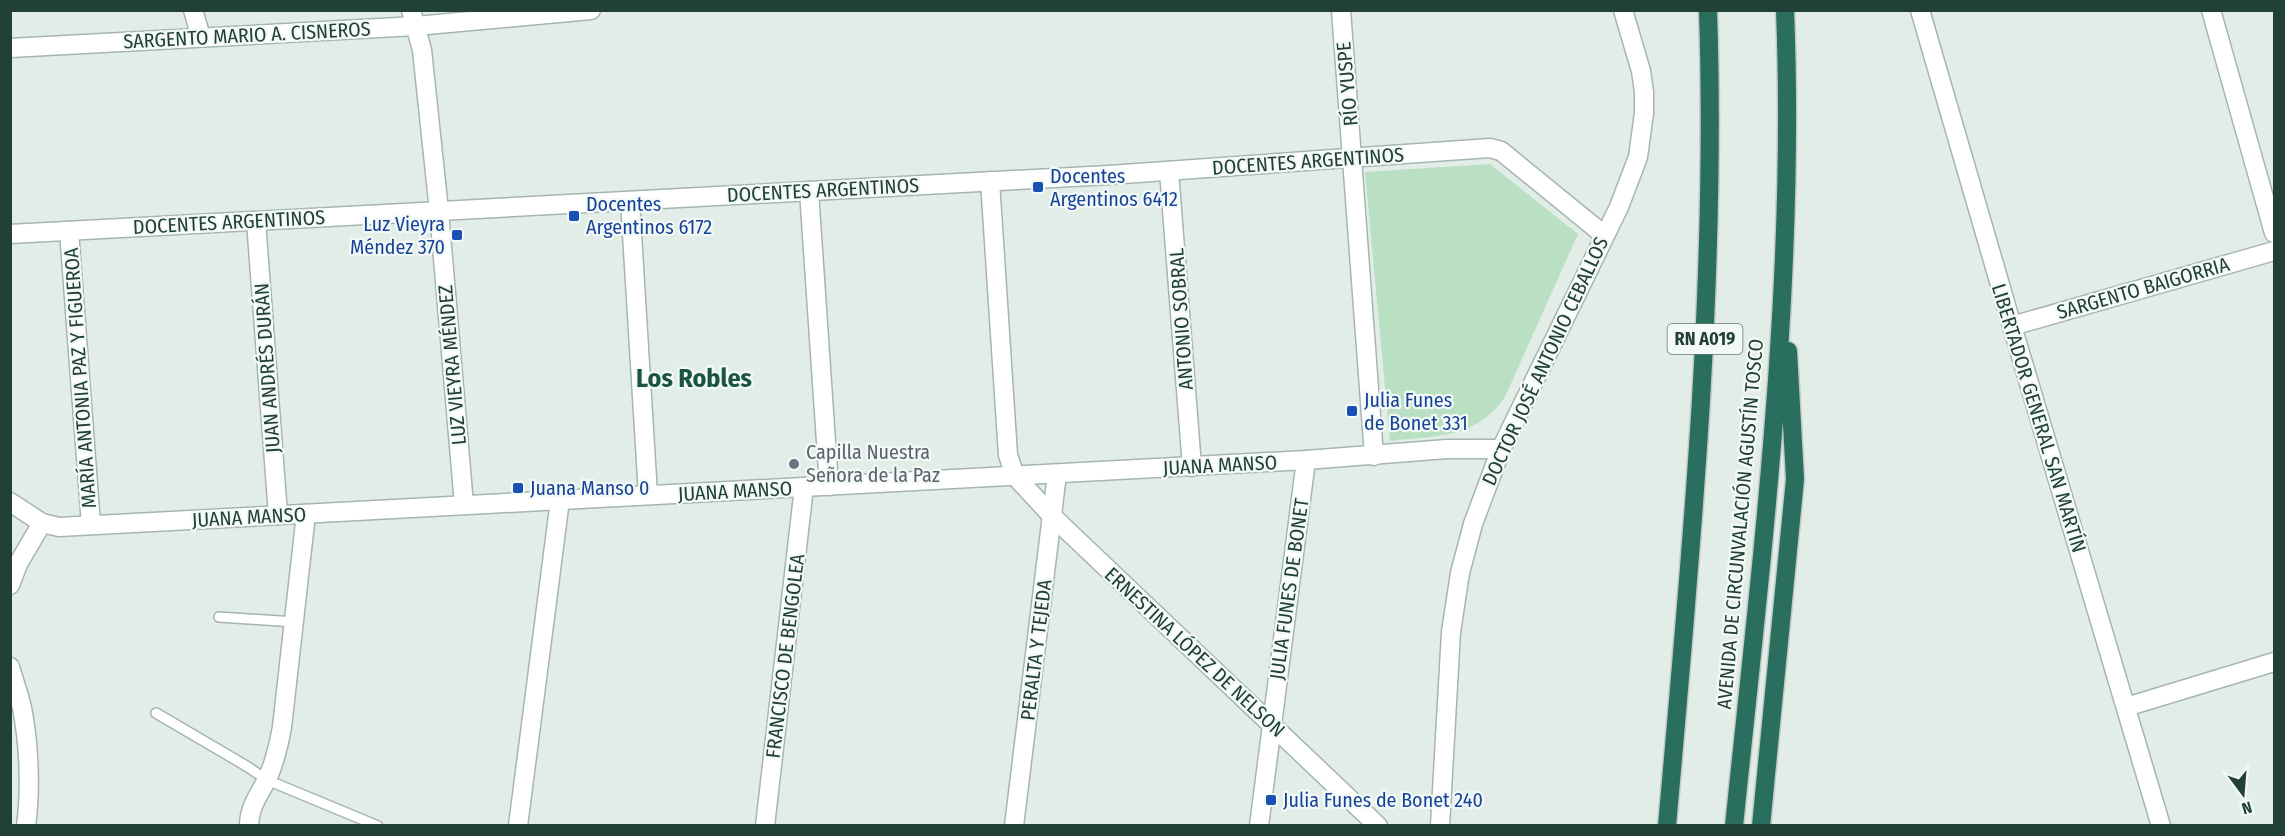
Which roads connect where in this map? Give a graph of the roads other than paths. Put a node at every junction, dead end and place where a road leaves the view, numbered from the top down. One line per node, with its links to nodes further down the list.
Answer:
1 (193, 10): 10 (street)
2 (591, 10): 9 (street, SARGENTO MARIO A. CISNEROS)
3 (1341, 10): 12 (street, RÍO YUSPE)
4 (1623, 10): 22 (street, DOCTOR JOSÉ ANTONIO CEBALLOS)
5 (1708, 10): 62 (highway, RN A019)
6 (1785, 10): 24 (highway, AVENIDA DE CIRCUNVALACIÓN AGUSTÍN TOSCO)
7 (1920, 10): 25 (street, LIBERTADOR GENERAL SAN MARTÍN)
8 (2211, 10): 20 (street)
9 (414, 18): 10 (street, SARGENTO MARIO A. CISNEROS); 17 (street, LUZ VIEYRA MÉNDEZ)
10 (201, 37): 11 (street, SARGENTO MARIO A. CISNEROS)
11 (11, 47)
12 (1352, 157): 13 (street, DOCENTES ARGENTINOS); 22 (street, DOCENTES ARGENTINOS); 27 (street)
13 (1169, 171): 14 (street, DOCENTES ARGENTINOS); 29 (street, ANTONIO SOBRAL)
14 (990, 181): 15 (street, DOCENTES ARGENTINOS); 31 (street)
15 (809, 191): 16 (street, DOCENTES ARGENTINOS); 32 (street)
16 (630, 201): 17 (street, DOCENTES ARGENTINOS); 34 (street)
17 (439, 212): 18 (street, DOCENTES ARGENTINOS); 37 (street, LUZ VIEYRA MÉNDEZ)
18 (256, 221): 19 (street, DOCENTES ARGENTINOS); 39 (street, JUAN ANDRÉS DURÁN)
19 (69, 231): 21 (street, DOCENTES ARGENTINOS); 42 (street, MARÍA ANTONIA PAZ Y FIGUEROA)
20 (2274, 233)
21 (10, 234)
22 (1604, 235): 26 (street, DOCTOR JOSÉ ANTONIO CEBALLOS)
23 (2274, 251): 25 (street, SARGENTO BAIGORRIA)
24 (1783, 266): 63 (highway, AVENIDA DE CIRCUNVALACIÓN AGUSTÍN TOSCO); 64 (highway)
25 (2012, 326): 49 (street, LIBERTADOR GENERAL SAN MARTÍN)
26 (1501, 448): 27 (street, JUANA MANSO); 61 (street, DOCTOR JOSÉ ANTONIO CEBALLOS)
27 (1374, 456): 28 (street, JUANA MANSO)
28 (1306, 460): 29 (street, JUANA MANSO); 51 (street, JULIA FUNES DE BONET)
29 (1192, 466): 30 (street, JUANA MANSO)
30 (1057, 474): 31 (street, JUANA MANSO); 40 (street, PERALTA Y TEJEDA)
31 (1015, 476): 32 (street, JUANA MANSO); 40 (street, ERNESTINA LÓPEZ DE NELSON)
32 (829, 486): 33 (street, JUANA MANSO)
33 (804, 487): 34 (street, JUANA MANSO); 57 (street, FRANCISCO DE BENGOLEA)
34 (648, 495): 35 (street, JUANA MANSO)
35 (561, 500): 37 (street, JUANA MANSO); 56 (street)
36 (10, 502): 41 (street, JUANA MANSO)
37 (464, 505): 38 (street, JUANA MANSO)
38 (306, 514): 39 (street, JUANA MANSO); 45 (street)
39 (278, 515): 42 (street, JUANA MANSO)
40 (1052, 516): 51 (street, ERNESTINA LÓPEZ DE NELSON); 58 (street, PERALTA Y TEJEDA)
41 (42, 523): 42 (street, JUANA MANSO); 43 (street)
42 (91, 525)
43 (10, 585)
44 (219, 617): 45 (lane)
45 (295, 622): 52 (street)
46 (2274, 662): 49 (street)
47 (10, 667): 48 (street)
48 (15, 696): 53 (street)
49 (2126, 707): 65 (street, LIBERTADOR GENERAL SAN MARTÍN)
50 (156, 713): 52 (lane)
51 (1272, 723): 59 (street, JULIA FUNES DE BONET); 60 (street, ERNESTINA LÓPEZ DE NELSON)
52 (267, 780): 54 (street); 55 (lane)
53 (26, 825)
54 (249, 825)
55 (378, 825)
56 (518, 825)
57 (765, 825)
58 (1014, 825)
59 (1259, 825)
60 (1378, 825)
61 (1440, 825)
62 (1667, 825)
63 (1734, 825)
64 (1761, 825)
65 (2161, 825)

